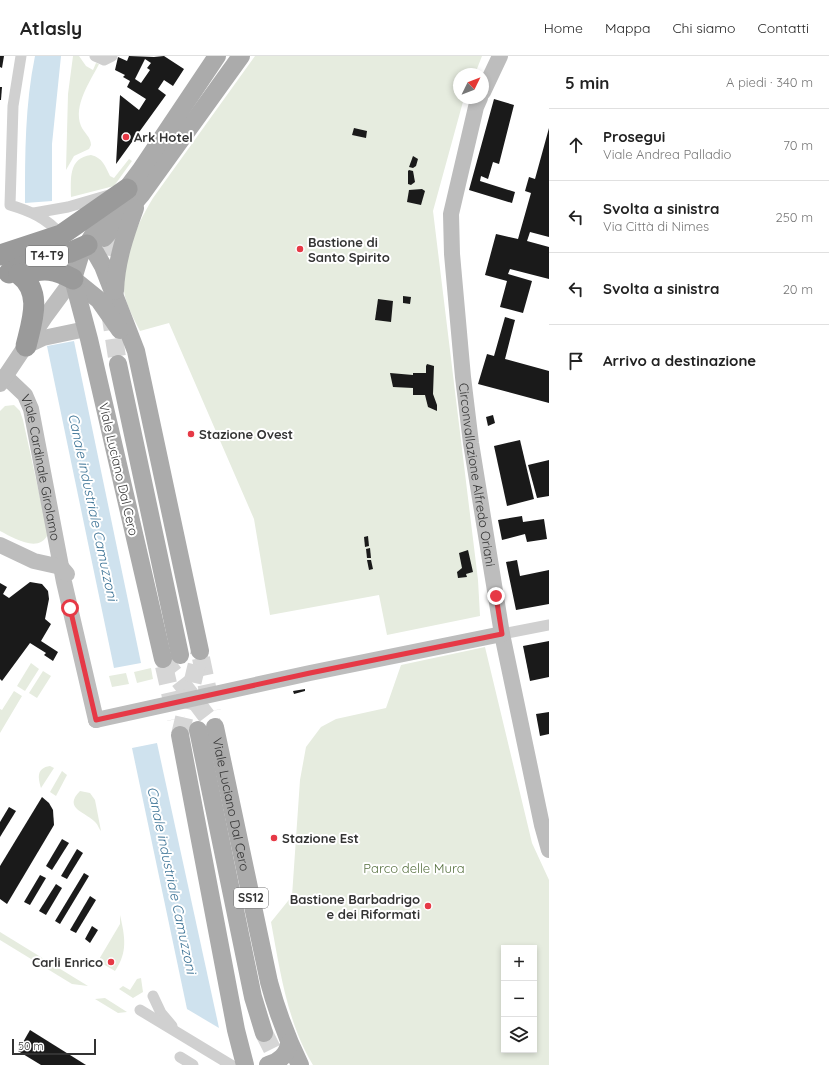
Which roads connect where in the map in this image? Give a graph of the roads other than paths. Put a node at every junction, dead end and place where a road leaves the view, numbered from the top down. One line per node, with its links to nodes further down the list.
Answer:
1 (21, 56): 10 (street)
2 (95, 56): 3 (street)
3 (112, 56)
4 (217, 56): 9 (main road)
5 (241, 56): 9 (main road)
6 (500, 56): 7 (street)
7 (489, 79)
8 (477, 104): 25 (street, Circonvallazione Alfredo Oriani)
9 (134, 192): 10 (street); 11 (highway, T4-T9); 12 (main road); 16 (main road)
10 (34, 213): 11 (street)
11 (61, 235): 12 (highway, T4-T9); 13 (highway, T4-T9)
12 (87, 245): 14 (highway, T4-T9); 15 (main road); 16 (main road)
13 (0, 255)
14 (10, 274): 15 (highway, T4-T9); 18 (highway, T4-T9)
15 (73, 279): 17 (main road, Viale Luciano Dal Cero); 18 (street); 19 (main road)
16 (115, 298): 19 (main road)
17 (86, 329): 18 (street); 28 (main road, Viale Luciano Dal Cero)
18 (26, 346): 21 (street)
19 (136, 352): 26 (main road)
20 (118, 364): 27 (main road, Viale Luciano Dal Cero)
21 (3, 380): 23 (street, Viale Cardinale Girolamo)
22 (0, 545): 23 (street)
23 (61, 567): 29 (street, Viale Cardinale Girolamo); 29 (street)
24 (549, 625): 25 (street)
25 (502, 634): 29 (street); 31 (street, Circonvallazione Alfredo Oriani)
26 (200, 651)
27 (180, 655)
28 (163, 659)
29 (96, 720)
30 (180, 735): 39 (main road)
31 (546, 824): 32 (street, Circonvallazione Alfredo Oriani)
32 (549, 850)
33 (153, 996): 36 (street)
34 (140, 1010): 36 (street)
35 (264, 1033): 37 (main road, Viale Luciano Dal Cero / SS12)
36 (184, 1038): 39 (street)
37 (289, 1043): 42 (main road); 43 (main road, Viale Luciano Dal Cero / SS12)
38 (180, 1057): 40 (street)
39 (239, 1061): 41 (main road)
40 (193, 1065)
41 (258, 1065)
42 (268, 1065)
43 (300, 1065)

